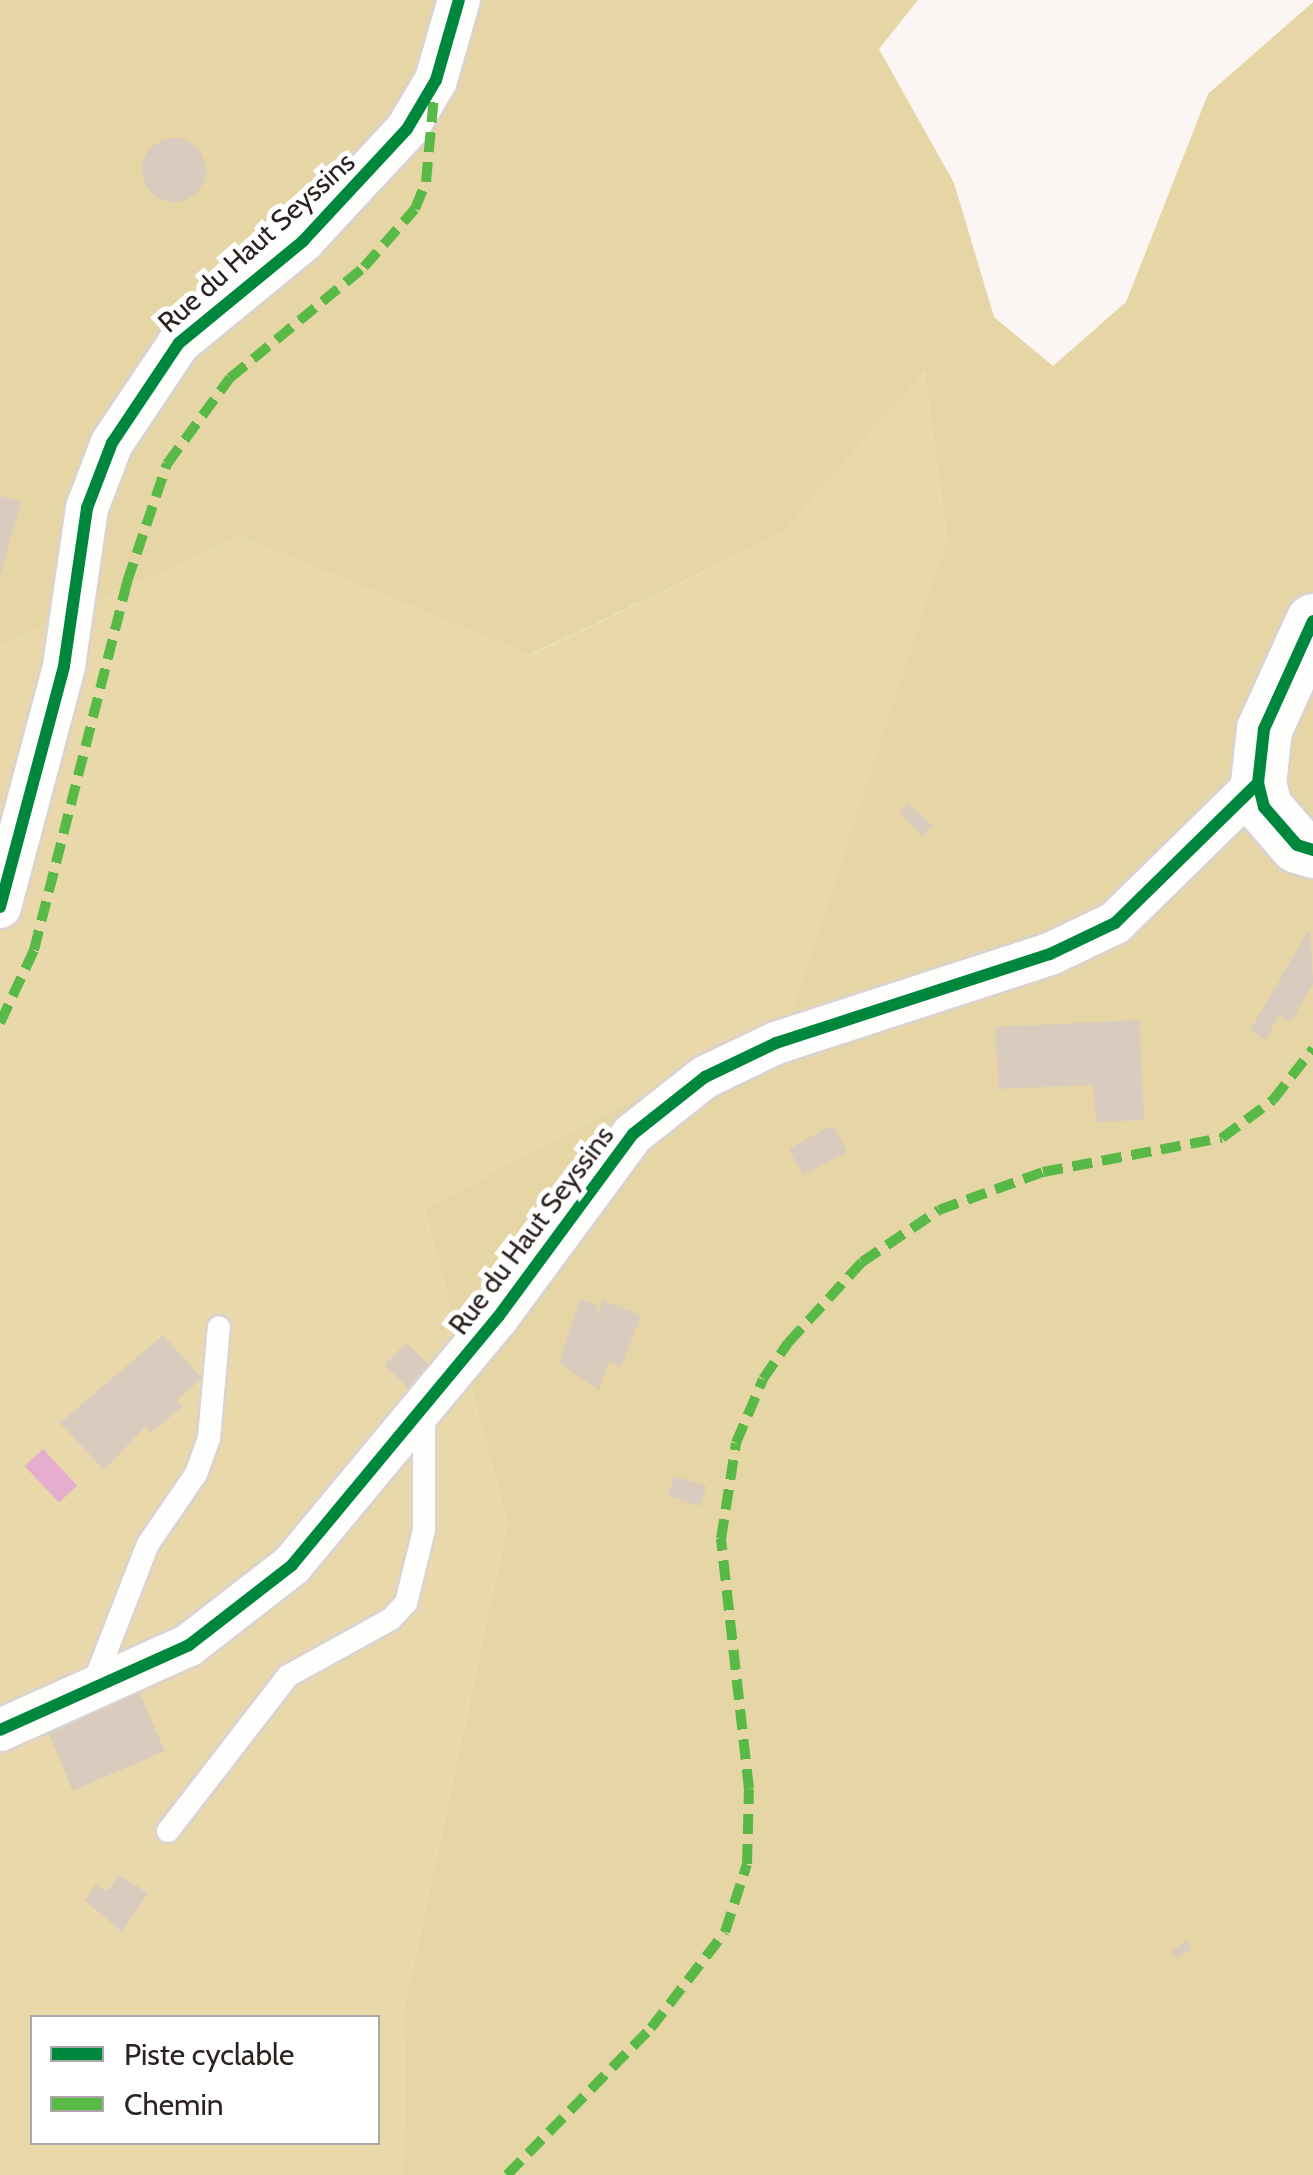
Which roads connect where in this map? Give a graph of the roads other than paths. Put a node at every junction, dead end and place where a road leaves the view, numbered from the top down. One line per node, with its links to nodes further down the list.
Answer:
1 (459, 0): 5 (street, Rue du Haut Seyssins)
2 (1313, 621): 3 (main road)
3 (1258, 783): 4 (main road); 7 (street, Rue du Haut Seyssins)
4 (1313, 850)
5 (0, 907)
6 (220, 1328): 8 (lane)
7 (424, 1410): 8 (street, Rue du Haut Seyssins); 10 (lane)
8 (93, 1685): 9 (street, Rue du Haut Seyssins)
9 (0, 1730)
10 (168, 1831)

